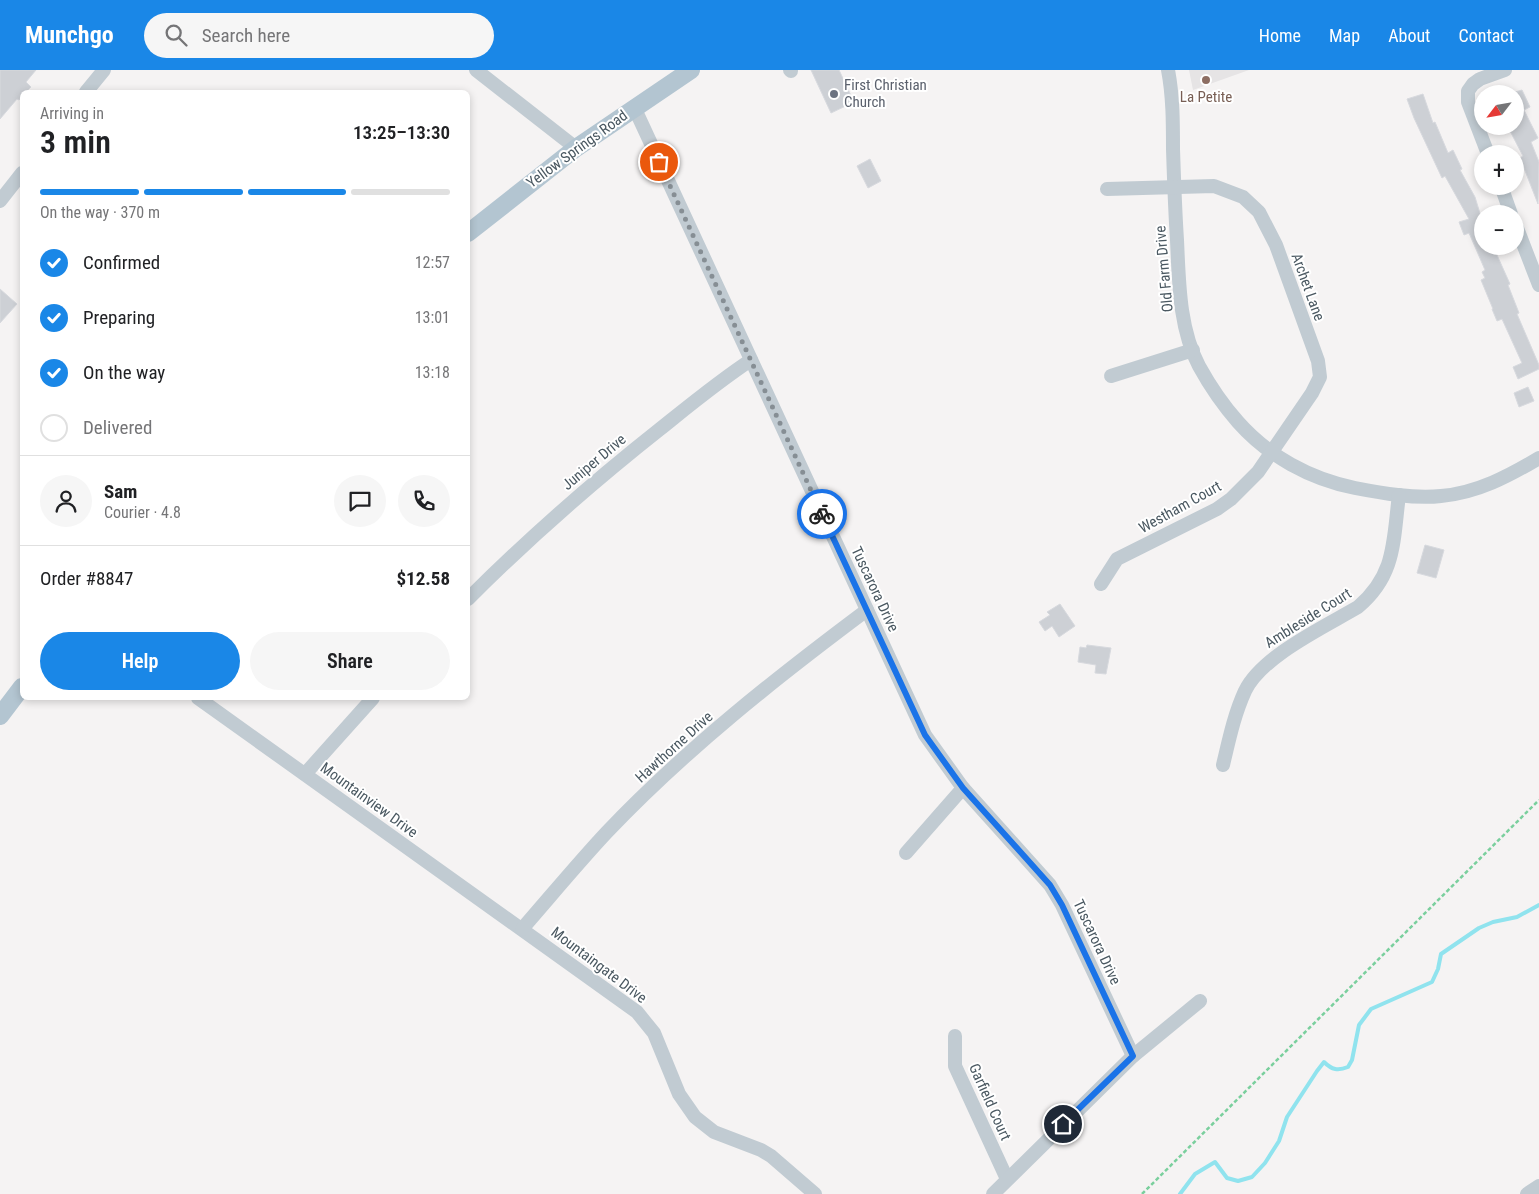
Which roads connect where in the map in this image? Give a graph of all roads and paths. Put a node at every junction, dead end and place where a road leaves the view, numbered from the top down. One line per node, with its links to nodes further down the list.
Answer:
1 (104, 70): 6 (street)
2 (476, 70): 9 (street)
3 (691, 70): 7 (main road, Yellow Springs Road)
4 (1168, 70): 11 (street, Old Farm Drive)
5 (1505, 70): 8 (street)
6 (88, 90)
7 (634, 107): 9 (main road, Yellow Springs Road); 18 (street, Tuscarora Drive)
8 (1485, 145)
9 (576, 148): 14 (main road, Yellow Springs Road)
10 (20, 176): 13 (street)
11 (1174, 187): 12 (street, Archet Lane); 17 (street, Old Farm Drive); 20 (street, Archet Lane)
12 (1107, 189)
13 (0, 201)
14 (470, 231)
15 (1524, 246): 16 (street)
16 (1539, 285)
17 (1193, 350): 19 (street); 20 (street, Old Farm Drive)
18 (751, 360): 24 (street, Juniper Drive); 25 (street, Tuscarora Drive)
19 (1111, 376)
20 (1271, 453): 22 (street, Old Farm Drive); 23 (street, Westham Court)
21 (1539, 458): 22 (street, Old Farm Drive)
22 (1399, 495): 30 (street, Ambleside Court)
23 (1101, 584)
24 (470, 598)
25 (867, 610): 32 (street, Tuscarora Drive); 35 (street, Hawthorne Drive)
26 (20, 690): 29 (main road)
27 (201, 700): 31 (street, Mountainview Drive)
28 (371, 700): 31 (street)
29 (0, 716)
30 (1223, 765)
31 (305, 774): 35 (street, Mountainview Drive)
32 (963, 788): 34 (street); 38 (street, Tuscarora Drive)
33 (1539, 800): 43 (path)
34 (906, 853)
35 (522, 929): 41 (street, Mountaingate Drive)
36 (1200, 1001): 38 (street)
37 (955, 1036): 39 (street, Garfield Court)
38 (1133, 1056): 39 (street)
39 (1007, 1178): 42 (street)
40 (1539, 1186): 44 (street)
41 (815, 1194)
42 (993, 1194)
43 (1142, 1194)
44 (1527, 1194)

